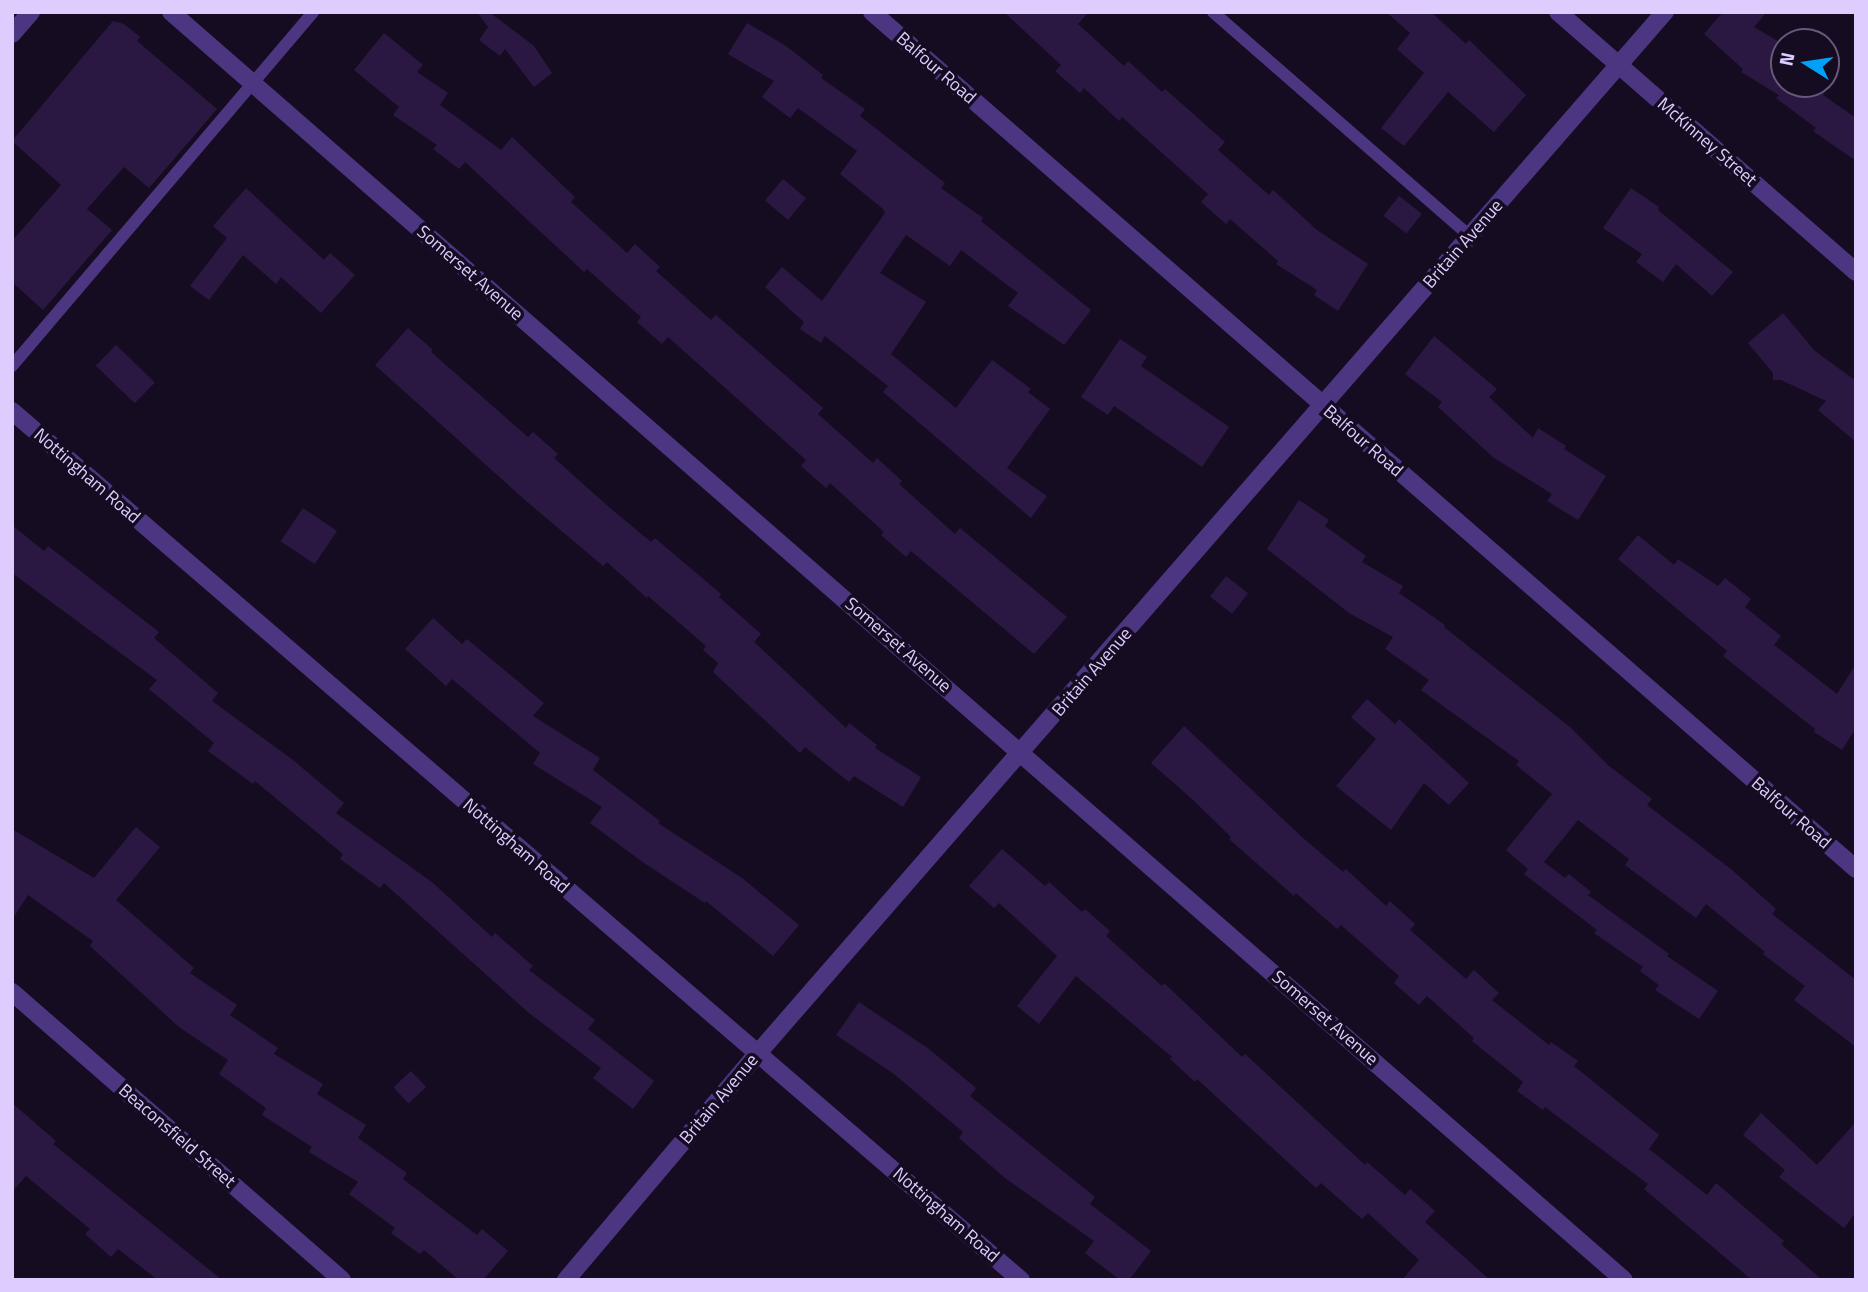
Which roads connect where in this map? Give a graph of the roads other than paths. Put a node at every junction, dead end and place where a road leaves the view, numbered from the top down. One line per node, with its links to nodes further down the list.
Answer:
1 (31, 12): 8 (street)
2 (171, 12): 10 (street, Somerset Avenue)
3 (313, 12): 10 (lane)
4 (872, 12): 14 (street, Balfour Road)
5 (1213, 12): 11 (lane)
6 (1558, 12): 9 (street, McKinney Street)
7 (1665, 12): 9 (street, Britain Avenue)
8 (12, 34)
9 (1619, 65): 11 (street, Britain Avenue); 12 (street, McKinney Street)
10 (253, 83): 13 (lane); 16 (street, Somerset Avenue)
11 (1470, 236): 14 (street, Britain Avenue)
12 (1856, 272)
13 (12, 366)
14 (1323, 406): 16 (street, Britain Avenue); 17 (street, Balfour Road)
15 (12, 411): 19 (street, Nottingham Road)
16 (1022, 754): 19 (street, Britain Avenue); 23 (street, Somerset Avenue)
17 (1856, 869)
18 (12, 992): 20 (street, Beaconsfield Street)
19 (758, 1053): 21 (street, Britain Avenue); 22 (street, Nottingham Road)
20 (342, 1280)
21 (566, 1280)
22 (1021, 1280)
23 (1624, 1280)

